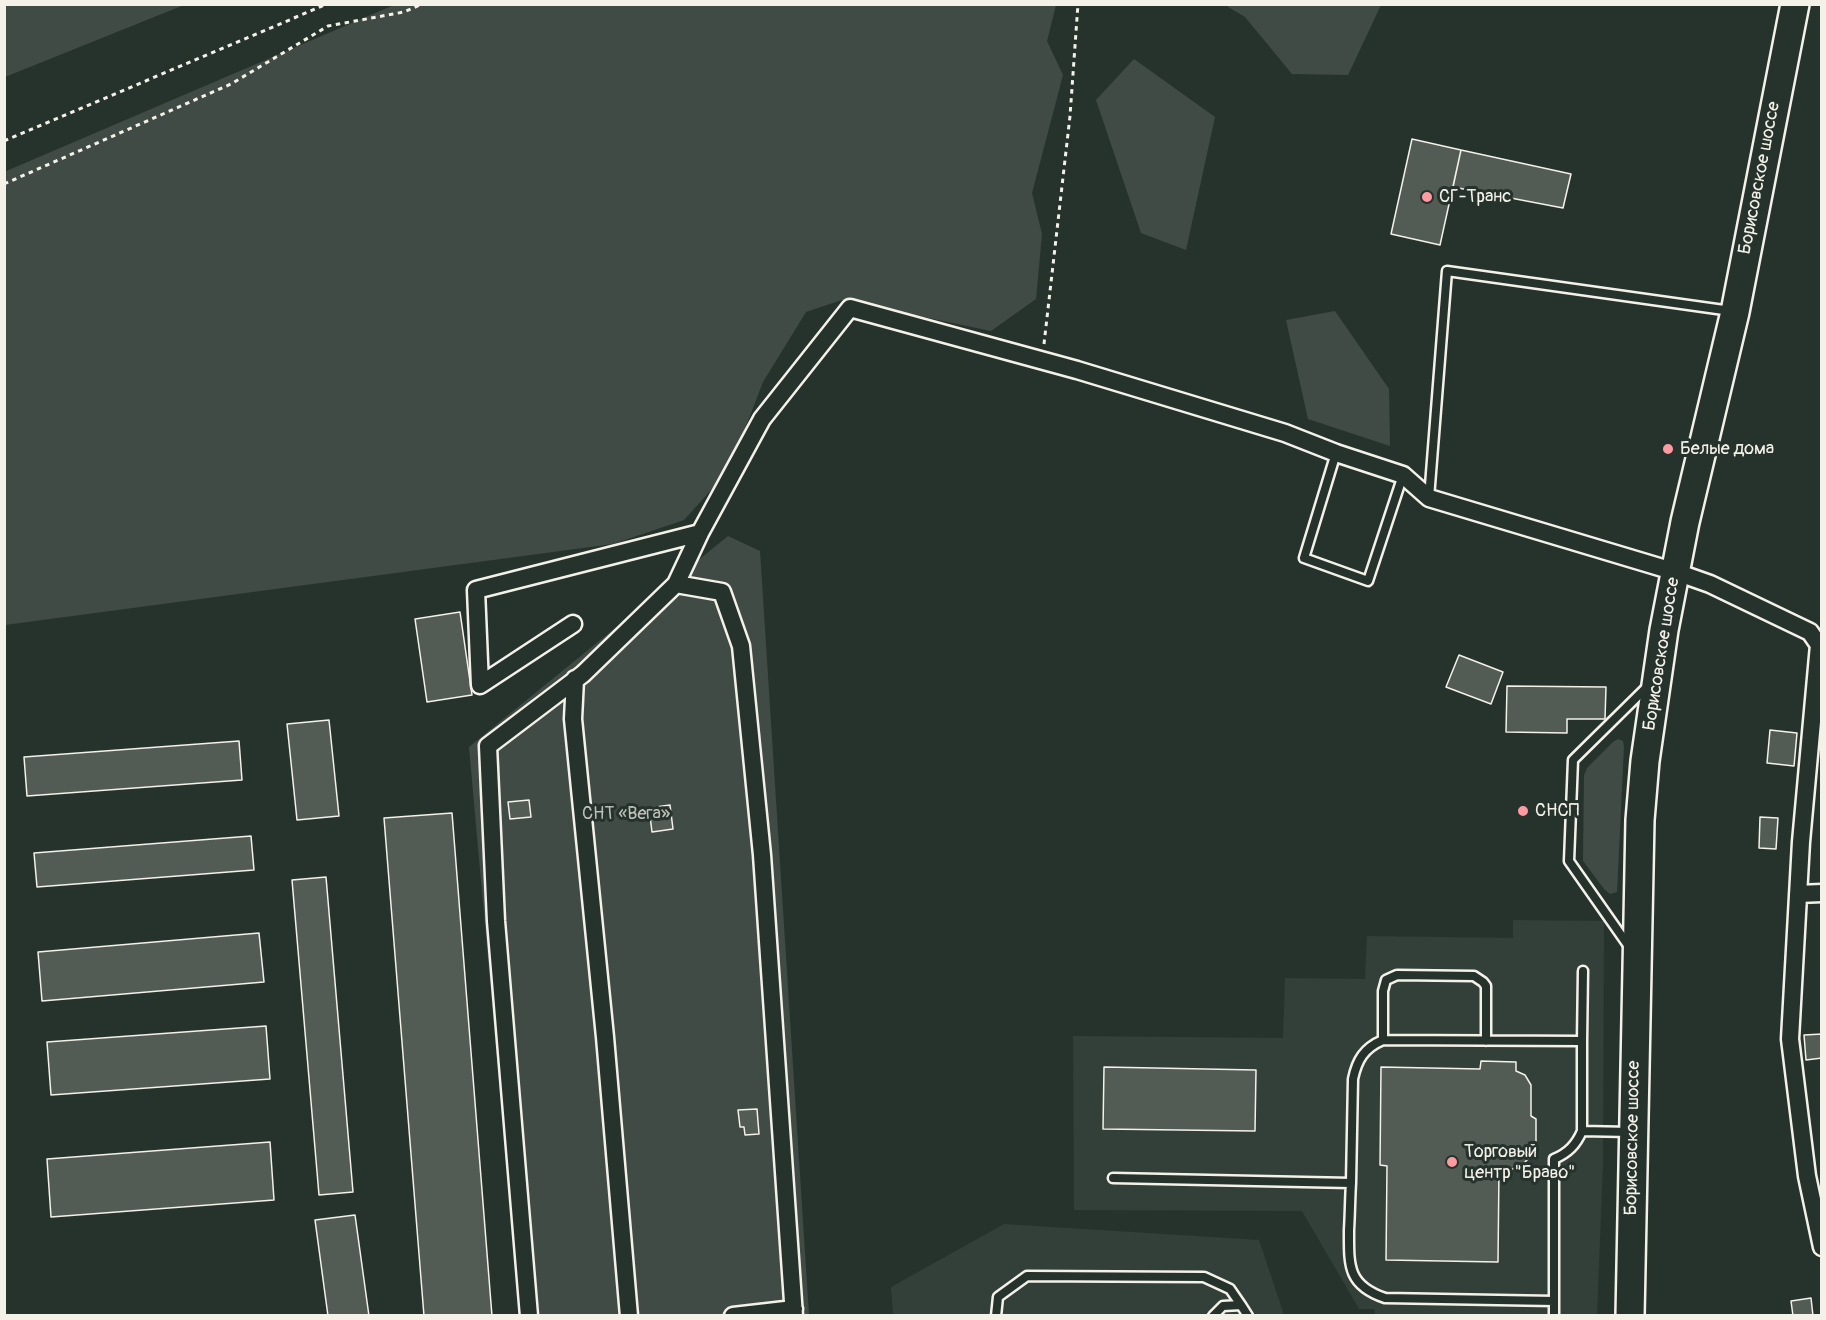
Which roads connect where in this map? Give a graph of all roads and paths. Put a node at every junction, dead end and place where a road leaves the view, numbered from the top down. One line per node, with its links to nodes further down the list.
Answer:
1 (327, 4): 5 (path)
2 (422, 4): 6 (path)
3 (1078, 4): 8 (path)
4 (1795, 4): 7 (main road, Борисовское шоссе)
5 (4, 141)
6 (4, 184)
7 (1735, 312): 11 (lane); 13 (main road, Борисовское шоссе)
8 (1042, 361): 9 (street); 12 (street)
9 (1336, 453): 10 (street); 10 (lane)
10 (1403, 475): 11 (street)
11 (1429, 498): 13 (street)
12 (700, 533): 14 (street); 15 (street)
13 (1676, 572): 16 (street); 18 (main road, Борисовское шоссе)
14 (676, 584): 17 (street); 33 (street)
15 (573, 624)
16 (1816, 633): 20 (street)
17 (575, 679): 34 (street); 35 (street)
18 (1656, 679): 21 (main road, Борисовское шоссе); 21 (lane)
19 (1821, 893): 20 (street)
20 (1798, 894): 30 (street)
21 (1637, 958): 27 (main road, Борисовское шоссе)
22 (1582, 971): 25 (lane)
23 (1383, 1040): 24 (lane); 24 (lane); 29 (lane)
24 (1486, 1041): 25 (lane)
25 (1582, 1041): 26 (lane)
26 (1582, 1131): 27 (lane); 31 (lane)
27 (1633, 1132): 41 (main road, Борисовское шоссе)
28 (1113, 1178): 29 (lane)
29 (1351, 1183): 31 (lane)
30 (1821, 1247)
31 (1554, 1301): 40 (lane)
32 (1241, 1305): 37 (lane); 38 (lane); 39 (lane)
33 (794, 1312): 36 (street)
34 (529, 1316)
35 (629, 1316)
36 (733, 1316)
37 (996, 1316)
38 (1213, 1316)
39 (1248, 1316)
40 (1554, 1316)
41 (1630, 1316)

